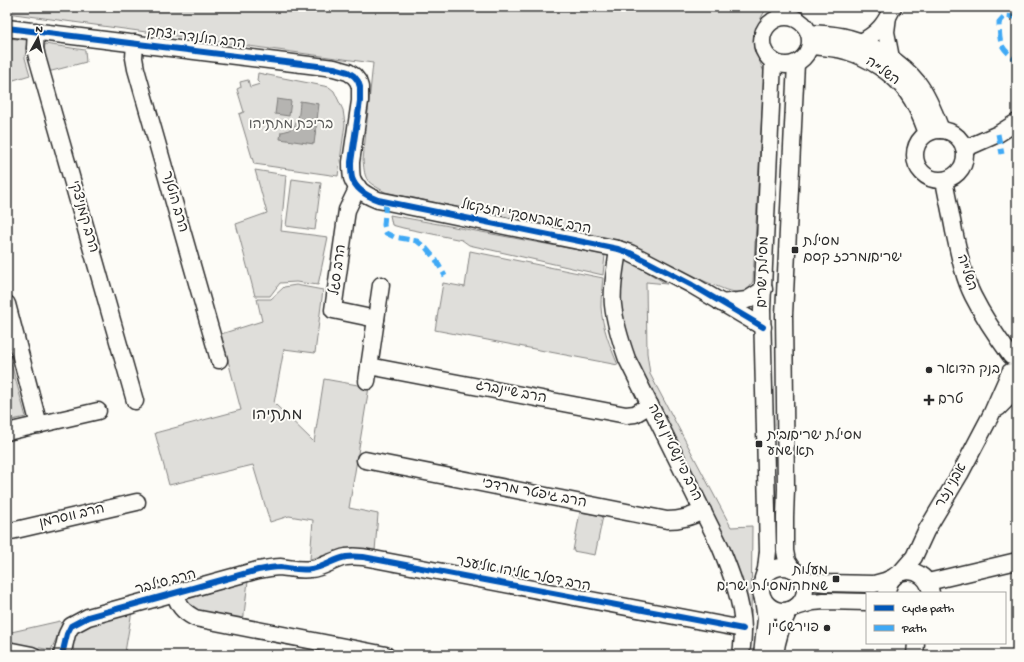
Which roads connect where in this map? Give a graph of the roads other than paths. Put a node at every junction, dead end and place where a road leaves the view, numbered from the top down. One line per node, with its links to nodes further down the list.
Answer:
1 (890, 11): 7 (street); 9 (street)
2 (777, 12): 3 (street); 10 (street)
3 (799, 13): 6 (street)
4 (7, 28): 5 (street, הרב הולנדר יצחק)
5 (36, 31): 8 (street, הרב הולנדר יצחק); 27 (street, הרב קמניצקי)
6 (810, 40): 7 (street); 11 (street); 13 (street, השל”ה)
7 (861, 42): 9 (street)
8 (135, 44): 16 (street, הרב הולנדר יצחק); 24 (street, הרב הוטנר)
9 (891, 58): 13 (street)
10 (773, 61): 11 (street); 19 (street, מסילת ישרים)
11 (796, 63): 41 (street, מסילת ישרים)
12 (1017, 122): 14 (street)
13 (934, 132): 14 (street); 15 (street)
14 (964, 149): 15 (street)
15 (944, 180): 25 (street, השל"ה)
16 (358, 187): 17 (street, הרב אברמסקי יחזקאל); 22 (street, הרב סגל)
17 (618, 249): 20 (street, הרב אברמסקי יחזקאל); 28 (street, הרב פיינשטיין משה)
18 (381, 285): 22 (street)
19 (764, 289): 20 (street); 23 (street, מסילת ישרים)
20 (721, 303): 23 (street, הרב אברמסקי יחזקאל)
21 (7, 304): 31 (street)
22 (376, 319): 28 (street, הרב שיינברג)
23 (763, 327): 43 (street, מסילת ישרים)
24 (219, 360)
25 (1014, 365): 30 (street, אבני נזר)
26 (1017, 389): 30 (street, אבני נזר)
27 (135, 401)
28 (650, 405): 35 (street, הרב פיינשטיין משה)
29 (98, 411): 31 (street)
30 (991, 415): 37 (street, אבני נזר)
31 (39, 425): 32 (street)
32 (7, 432)
33 (365, 460): 35 (street, הרב גיפטר מרדכי)
34 (137, 502): 36 (street, הרב ווסרמן)
35 (703, 511): 50 (street, הרב פיינשטיין משה)
36 (7, 532)
37 (914, 557): 42 (street, אבני נזר); 44 (street)
38 (1017, 561): 44 (street)
39 (299, 570): 46 (street, הרב סילבר); 50 (street, הרב דסלר אליהו אליעזר)
40 (1017, 572): 44 (street)
41 (797, 574): 42 (street); 43 (street); 49 (street)
42 (898, 575): 44 (street); 45 (street)
43 (764, 578): 47 (street)
44 (927, 585)
45 (887, 592)
46 (174, 593): 53 (street, הרב סילבר); 54 (street)
47 (763, 599): 49 (street); 56 (street)
48 (866, 602): 49 (street)
49 (792, 608): 57 (street)
50 (743, 629): 55 (street, הרב פיינשטיין משה)
51 (7, 650): 52 (street)
52 (32, 655)
53 (62, 655)
54 (386, 655)
55 (741, 655)
56 (762, 655)
57 (775, 655)

